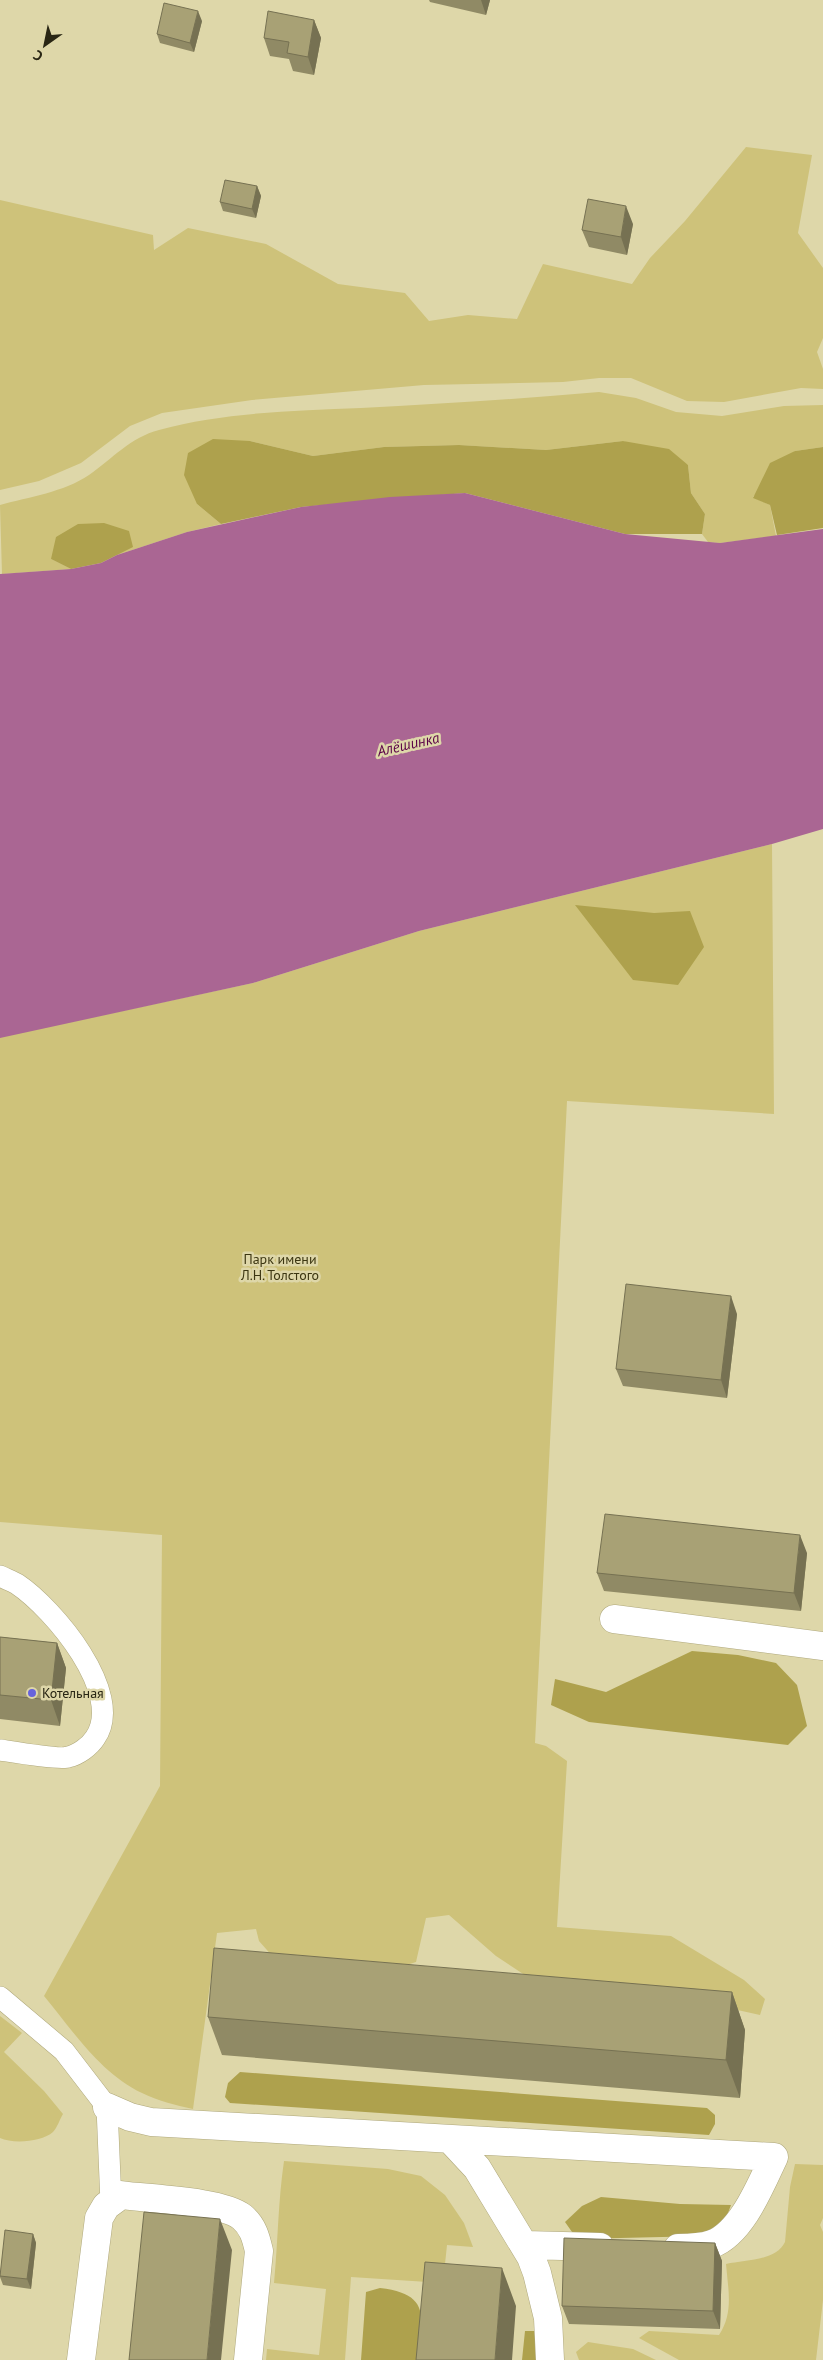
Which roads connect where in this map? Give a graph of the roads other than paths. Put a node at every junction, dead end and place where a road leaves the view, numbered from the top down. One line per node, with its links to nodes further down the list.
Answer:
1 (0, 1576): 4 (lane)
2 (614, 1620): 3 (street)
3 (823, 1646)
4 (0, 1750)
5 (0, 1997): 6 (lane)
6 (107, 2107): 7 (street); 8 (lane)
7 (450, 2140): 9 (street); 11 (street)
8 (112, 2202): 12 (street); 13 (street)
9 (525, 2246): 10 (street); 14 (street)
10 (622, 2247)
11 (652, 2248)
12 (81, 2360)
13 (248, 2360)
14 (550, 2360)

